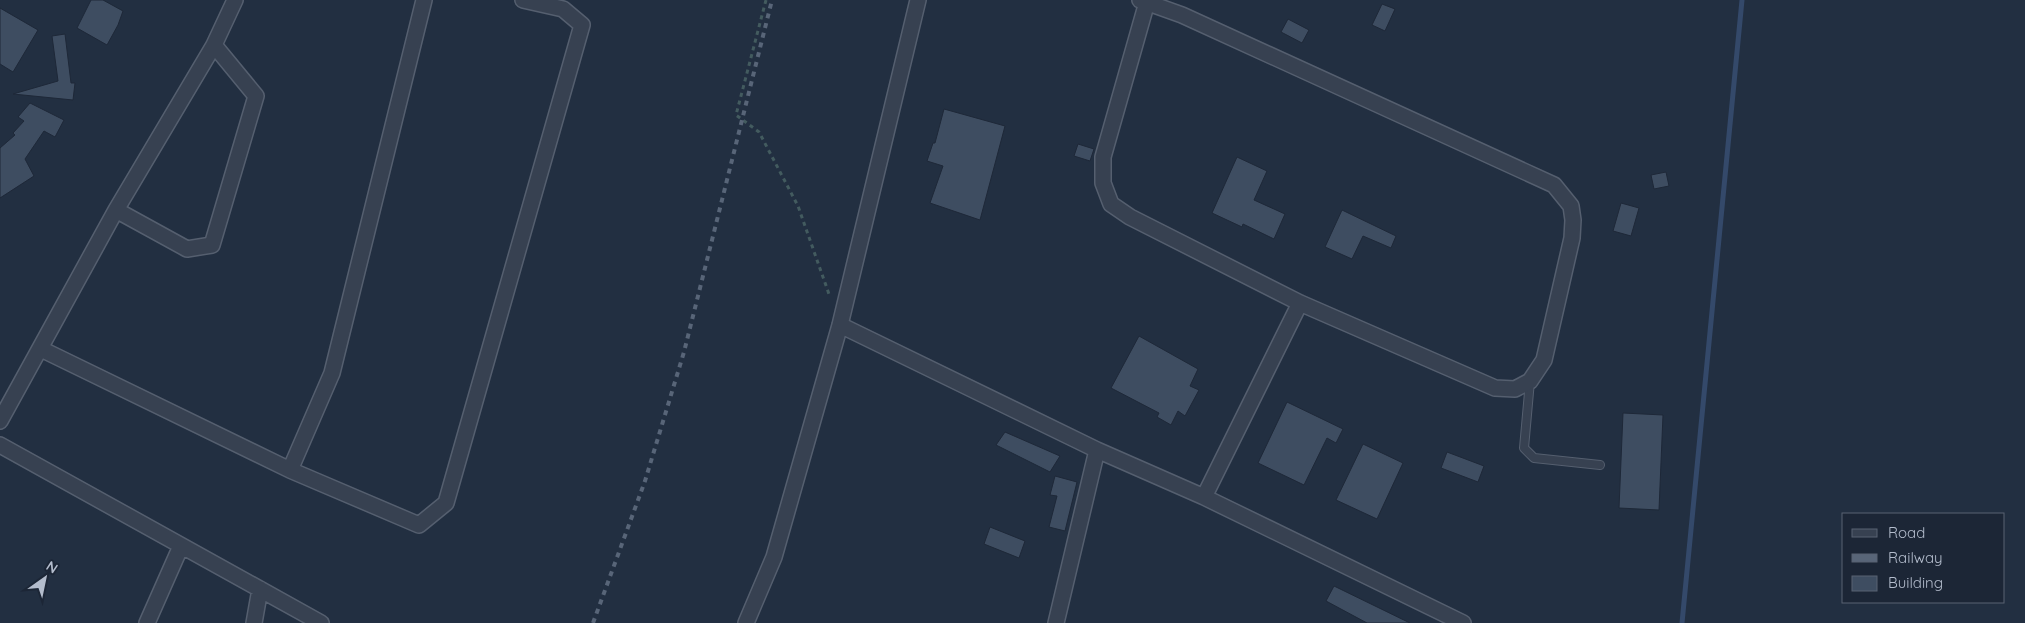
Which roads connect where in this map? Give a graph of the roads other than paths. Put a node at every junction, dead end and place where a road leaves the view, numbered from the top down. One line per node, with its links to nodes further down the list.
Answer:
1 (235, 0): 6 (street)
2 (424, 0): 16 (street)
3 (523, 0): 16 (street)
4 (918, 0): 9 (street)
5 (1144, 1): 8 (street); 11 (street)
6 (214, 45): 7 (street); 7 (street)
7 (116, 210): 10 (street)
8 (1300, 303): 11 (street); 17 (street)
9 (840, 325): 14 (street); 23 (street)
10 (41, 349): 12 (street); 16 (street)
11 (1530, 381): 15 (lane)
12 (0, 421)
13 (0, 445): 18 (street)
14 (1097, 450): 17 (street); 24 (street)
15 (1600, 465)
16 (290, 470)
17 (1204, 497): 25 (street)
18 (182, 546): 19 (street); 20 (street)
19 (260, 589): 21 (street); 22 (street)
20 (147, 623)
21 (254, 623)
22 (320, 623)
23 (746, 623)
24 (1056, 623)
25 (1463, 623)

